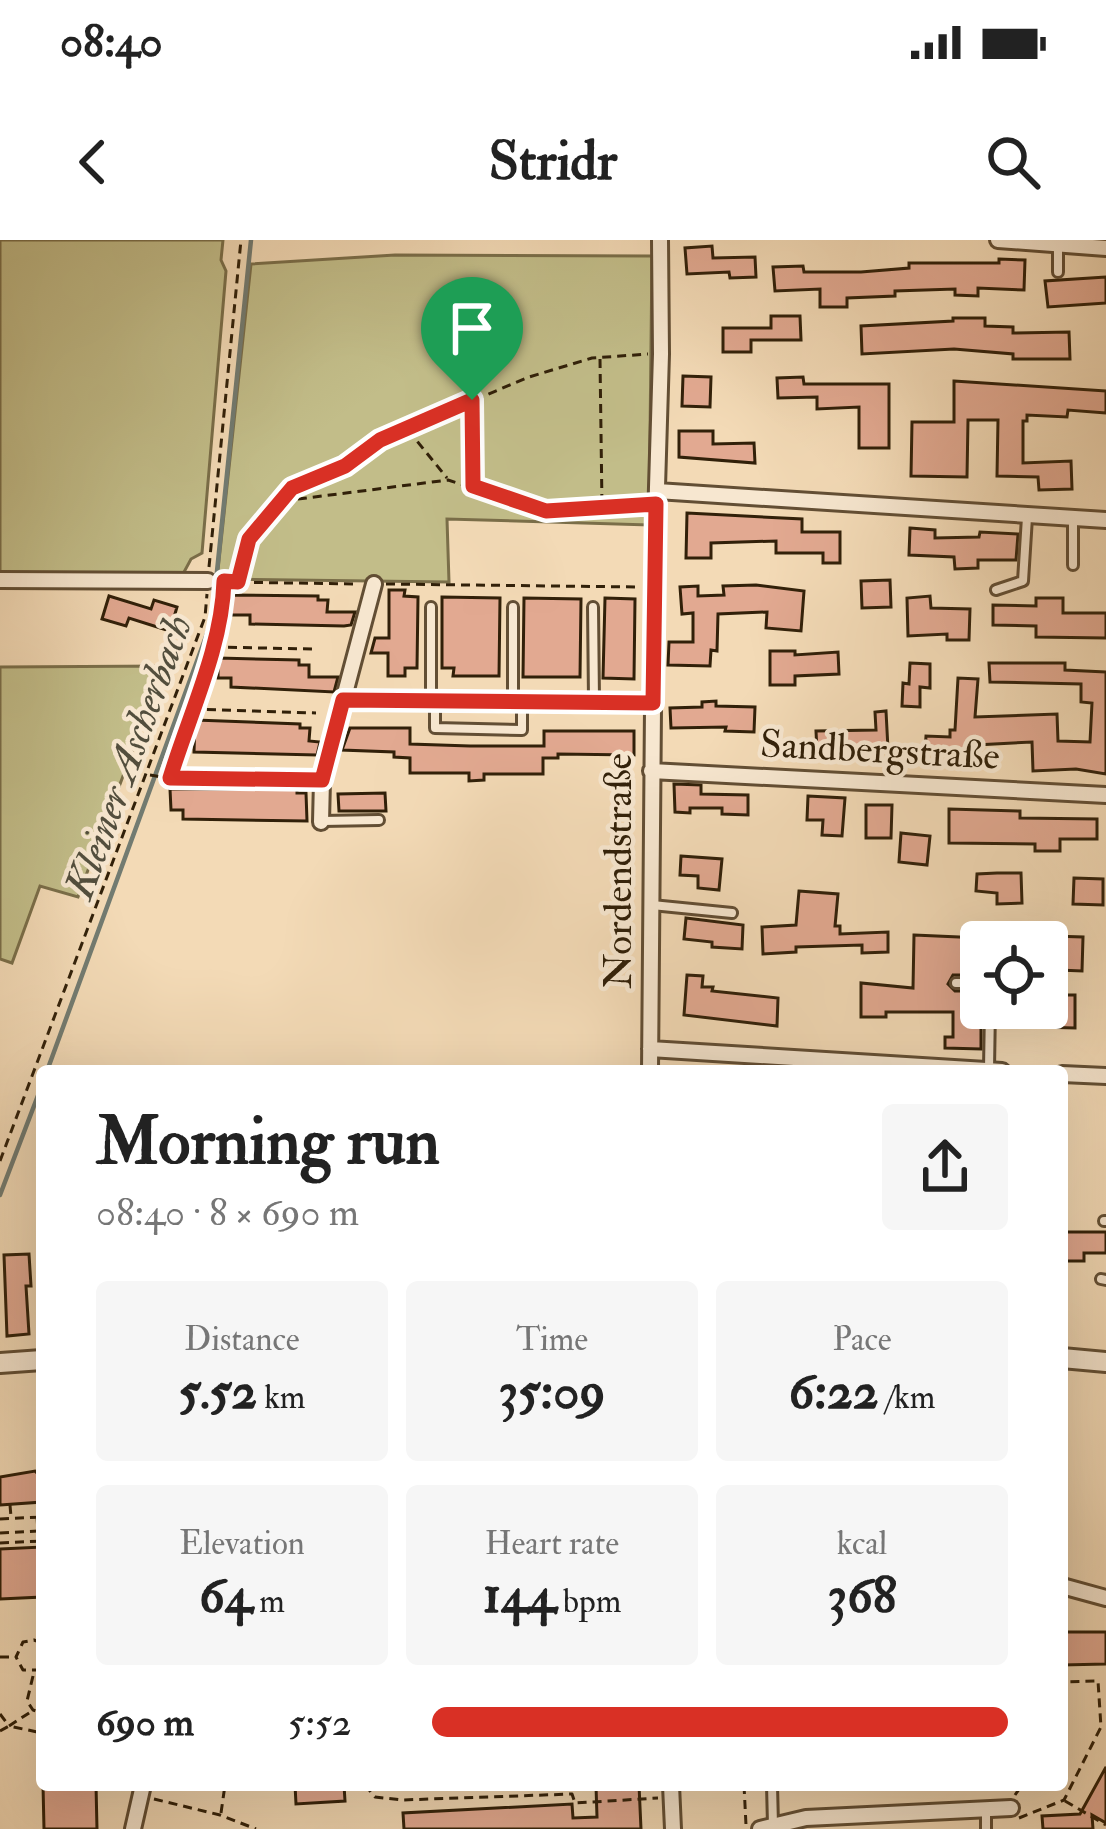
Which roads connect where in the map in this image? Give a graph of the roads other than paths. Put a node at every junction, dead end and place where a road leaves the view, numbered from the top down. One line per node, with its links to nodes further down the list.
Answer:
1 (659, 240): 6 (street, Nordendstraße)
2 (998, 240): 3 (street)
3 (1058, 244): 4 (street); 5 (lane)
4 (1106, 248)
5 (1058, 272)
6 (656, 498): 7 (street); 22 (street, Nordendstraße)
7 (1027, 515): 8 (street); 14 (lane)
8 (1073, 518): 9 (street); 10 (lane)
9 (1106, 520)
10 (1073, 565)
11 (0, 580): 12 (street)
12 (208, 581)
13 (374, 584): 19 (street)
14 (995, 590)
15 (431, 607): 18 (lane)
16 (513, 607): 20 (lane)
17 (593, 607): 21 (lane)
18 (433, 699): 19 (street); 20 (street); 20 (lane)
19 (343, 700): 26 (street)
20 (518, 700): 21 (street)
21 (594, 702): 22 (street)
22 (653, 703): 23 (street, Nordendstraße)
23 (651, 771): 24 (street, Sandbergstraße); 27 (street, Nordendstraße)
24 (1106, 795)
25 (379, 820): 26 (lane)
26 (321, 821)
27 (652, 905): 28 (lane); 32 (street, Nordendstraße)
28 (732, 913)
29 (956, 982): 30 (lane)
30 (960, 982)
31 (990, 1029): 35 (lane)
32 (650, 1049): 33 (street, Nordendstraße); 34 (street)
33 (650, 1065)
34 (908, 1065)
35 (989, 1065)
36 (1068, 1074): 37 (street)
37 (1106, 1076)
38 (1068, 1359): 40 (street)
39 (36, 1360): 41 (street)
40 (1106, 1362)
41 (0, 1363)
42 (1068, 1588): 43 (street)
43 (1106, 1598)
44 (142, 1791): 51 (street)
45 (672, 1791): 52 (street)
46 (771, 1791): 50 (lane)
47 (1011, 1808): 48 (street)
48 (986, 1810): 49 (street); 53 (lane)
49 (853, 1823): 50 (street)
50 (766, 1827)
51 (133, 1829)
52 (673, 1829)
53 (986, 1829)

